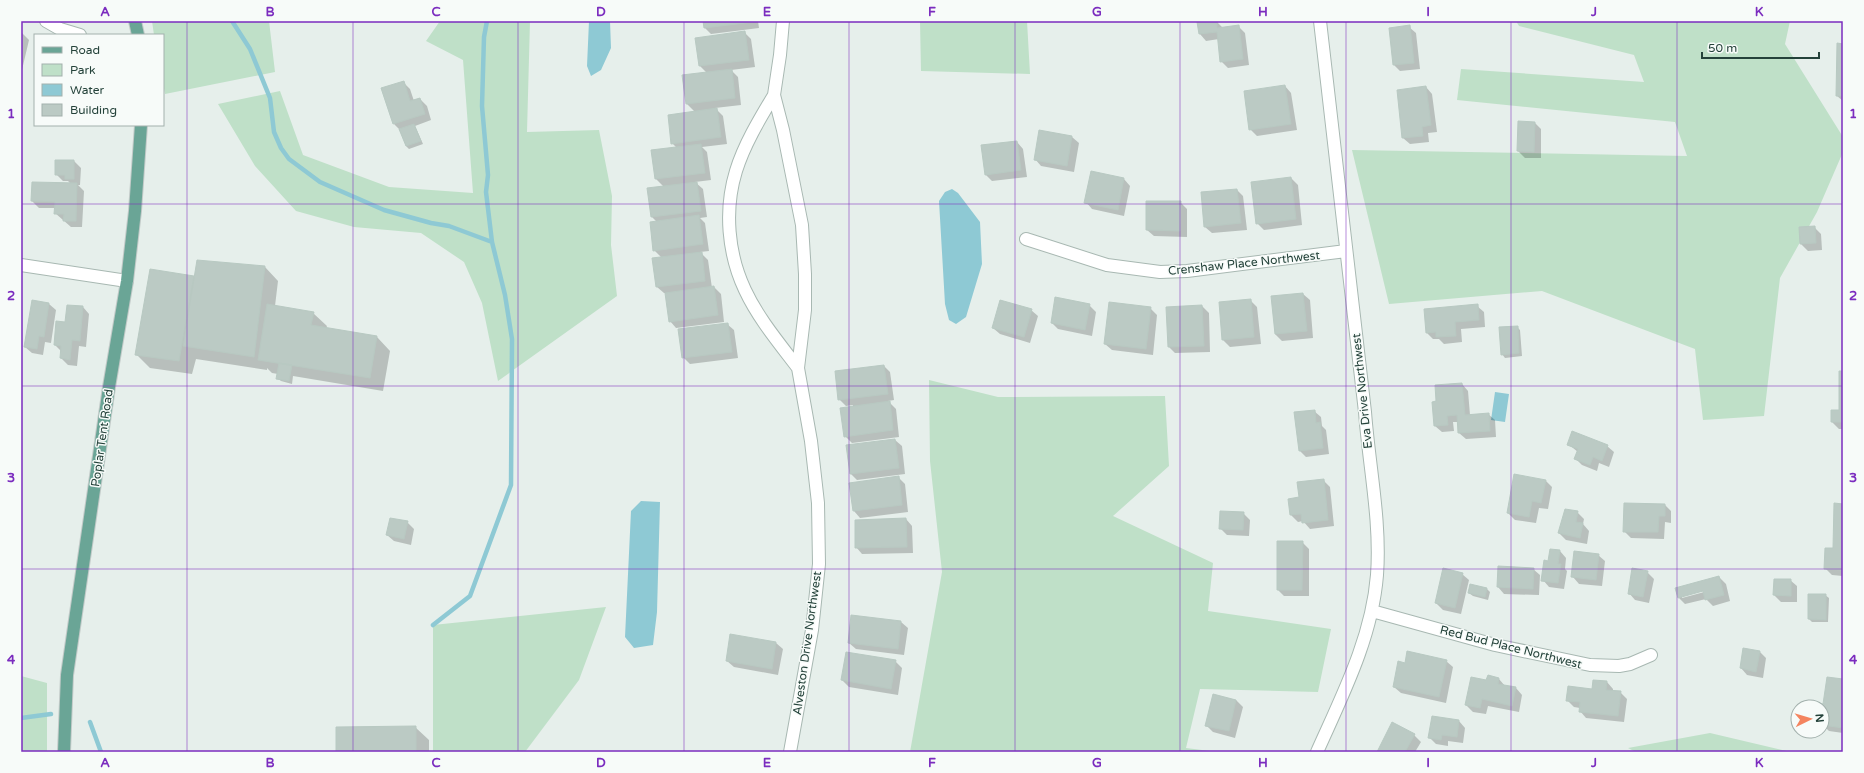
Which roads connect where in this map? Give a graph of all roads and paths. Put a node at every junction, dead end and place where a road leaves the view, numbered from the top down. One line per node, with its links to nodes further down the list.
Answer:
1 (46, 21): 5 (street)
2 (135, 21): 6 (main road)
3 (783, 21): 7 (street, Alveston Drive Northwest)
4 (1320, 21): 10 (street, Eva Drive Northwest)
5 (77, 34)
6 (138, 34)
7 (774, 95): 13 (street, Alveston Drive Northwest); 13 (street, Alveston Drive Northwest)
8 (141, 126): 12 (main road, Poplar Tent Road)
9 (1026, 239): 10 (street, Crenshaw Place Northwest)
10 (1346, 251): 14 (street, Eva Drive Northwest)
11 (21, 265): 12 (street)
12 (127, 281): 16 (main road, Poplar Tent Road)
13 (798, 368): 17 (street, Alveston Drive Northwest)
14 (1372, 611): 15 (street, Red Bud Place Northwest); 18 (street, Eva Drive Northwest)
15 (1651, 655)
16 (64, 752)
17 (790, 752)
18 (1317, 752)

